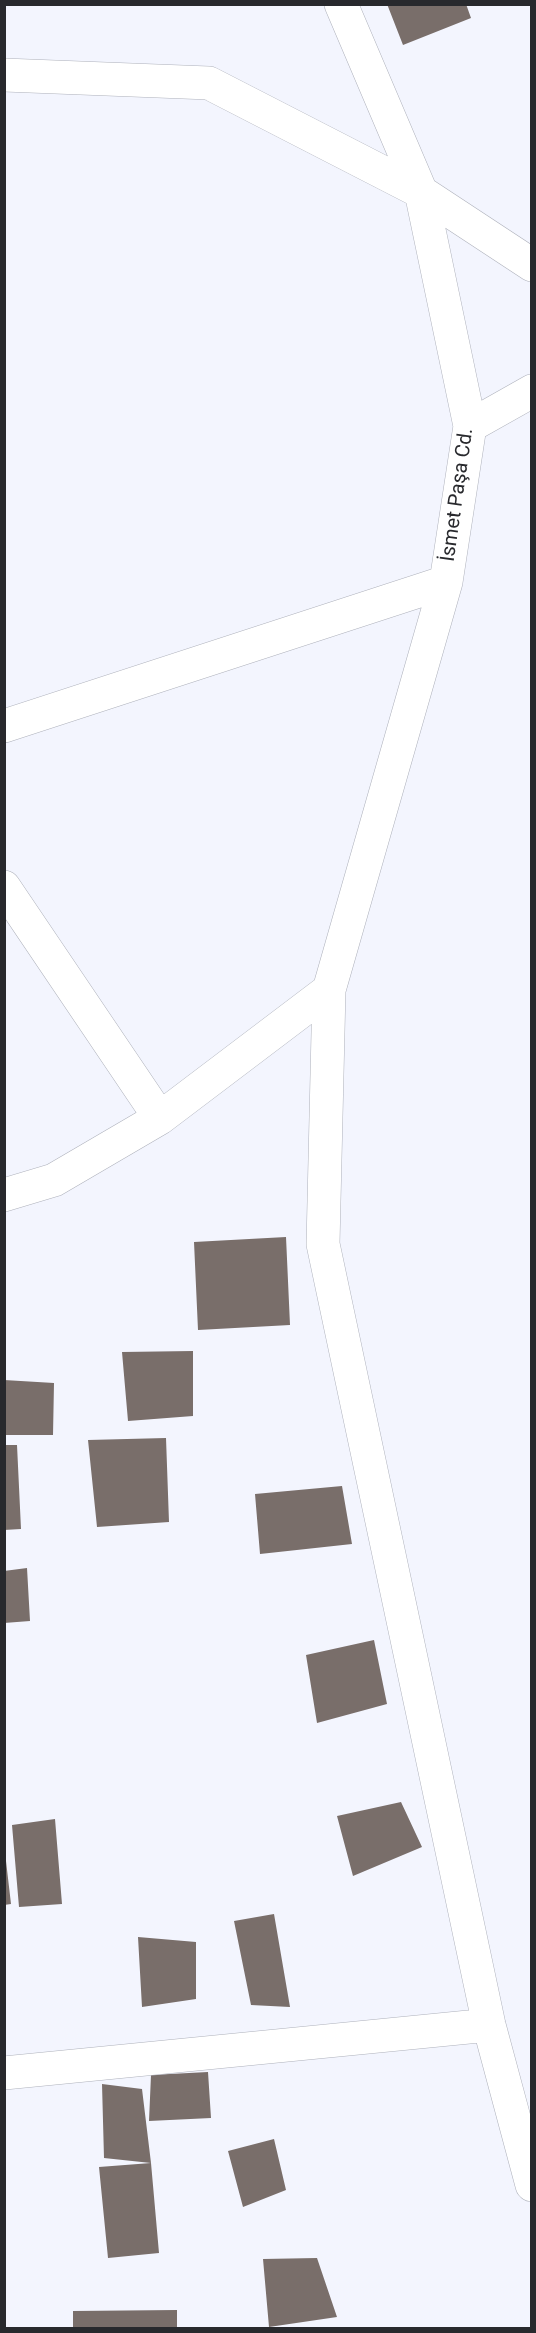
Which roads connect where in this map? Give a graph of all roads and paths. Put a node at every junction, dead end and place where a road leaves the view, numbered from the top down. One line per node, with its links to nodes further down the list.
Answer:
1 (341, 4): 3 (street, İsmet Paşa Cd.)
2 (4, 75): 3 (street)
3 (421, 192): 4 (street); 6 (street, İsmet Paşa Cd.)
4 (531, 265)
5 (531, 391): 6 (street)
6 (470, 426): 7 (street, İsmet Paşa Cd.)
7 (446, 582): 8 (street); 10 (street, İsmet Paşa Cd.)
8 (4, 726)
9 (4, 887): 11 (street)
10 (329, 990): 11 (street); 13 (street, İsmet Paşa Cd.)
11 (160, 1118): 12 (street)
12 (4, 1195)
13 (489, 2025): 14 (street); 15 (street, İsmet Paşa Cd.)
14 (4, 2073)
15 (522, 2115): 16 (street, İsmet Paşa Cd.)
16 (531, 2186)

